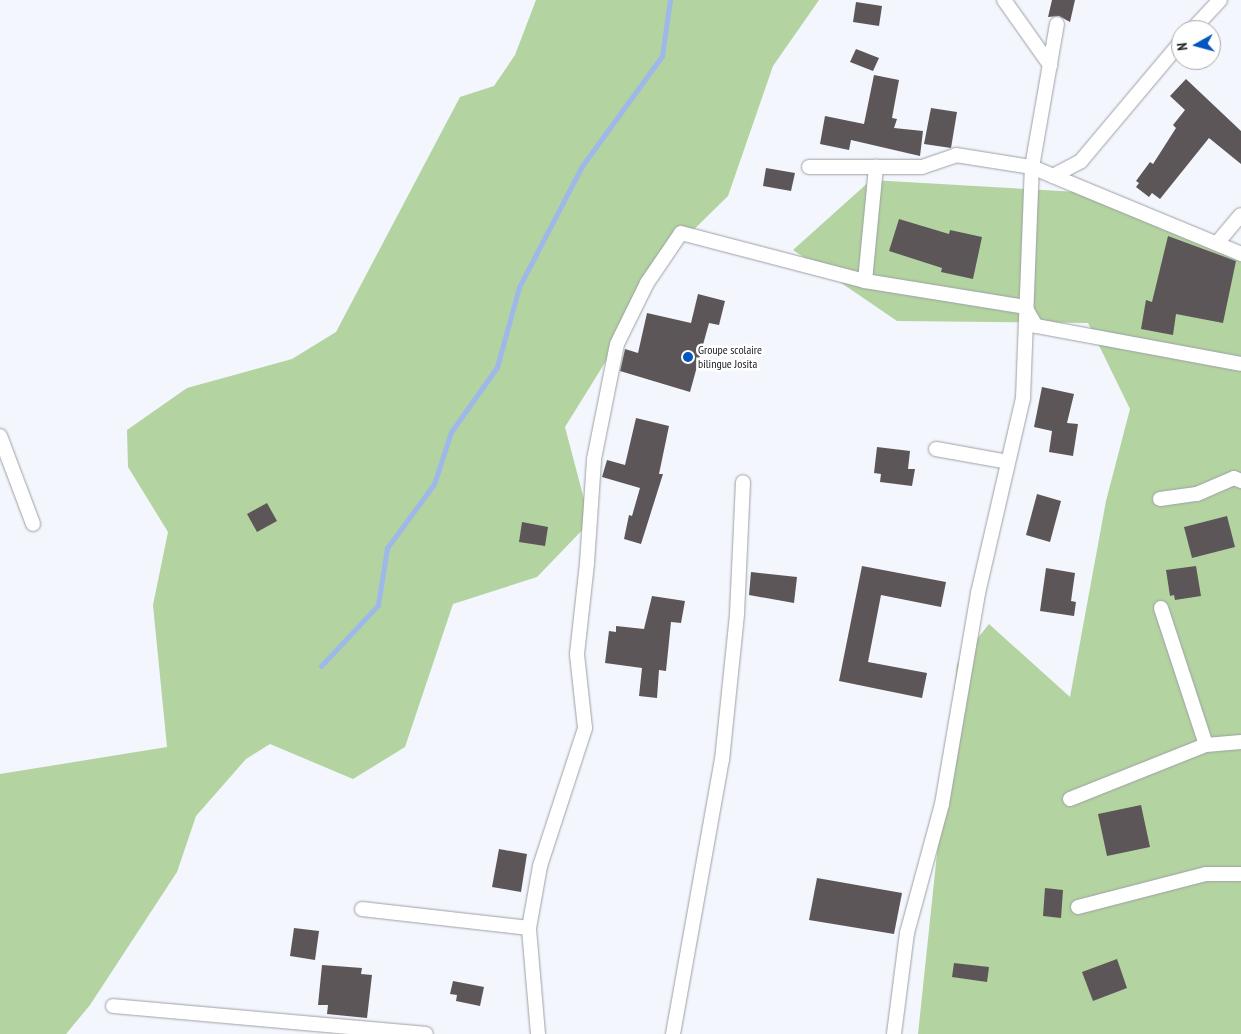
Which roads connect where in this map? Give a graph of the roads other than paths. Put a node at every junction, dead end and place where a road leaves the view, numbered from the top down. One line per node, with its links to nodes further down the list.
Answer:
1 (1004, 0): 6 (street)
2 (1220, 0): 3 (street)
3 (1201, 20)
4 (1058, 24): 6 (street)
5 (1171, 54): 10 (street)
6 (1050, 65): 8 (street)
7 (876, 167): 8 (street); 9 (street); 14 (street)
8 (1032, 167): 10 (street); 15 (street)
9 (809, 168)
10 (1053, 176): 12 (street)
11 (1241, 215): 12 (street)
12 (1218, 242): 13 (street)
13 (1241, 254)
14 (865, 281): 15 (street); 31 (street)
15 (1025, 307): 16 (street); 19 (street)
16 (1241, 364)
17 (0, 436): 23 (street)
18 (936, 449): 19 (street)
19 (1008, 462): 36 (street)
20 (1241, 481): 22 (street)
21 (742, 482): 35 (street)
22 (1160, 499)
23 (33, 524)
24 (1161, 608): 26 (street)
25 (1241, 742): 26 (street)
26 (1206, 745): 27 (street)
27 (1070, 800)
28 (1241, 874): 29 (street)
29 (1078, 907)
30 (362, 909): 31 (street)
31 (529, 928): 34 (street)
32 (113, 1006): 33 (street)
33 (426, 1034)
34 (538, 1034)
35 (673, 1034)
36 (894, 1034)

